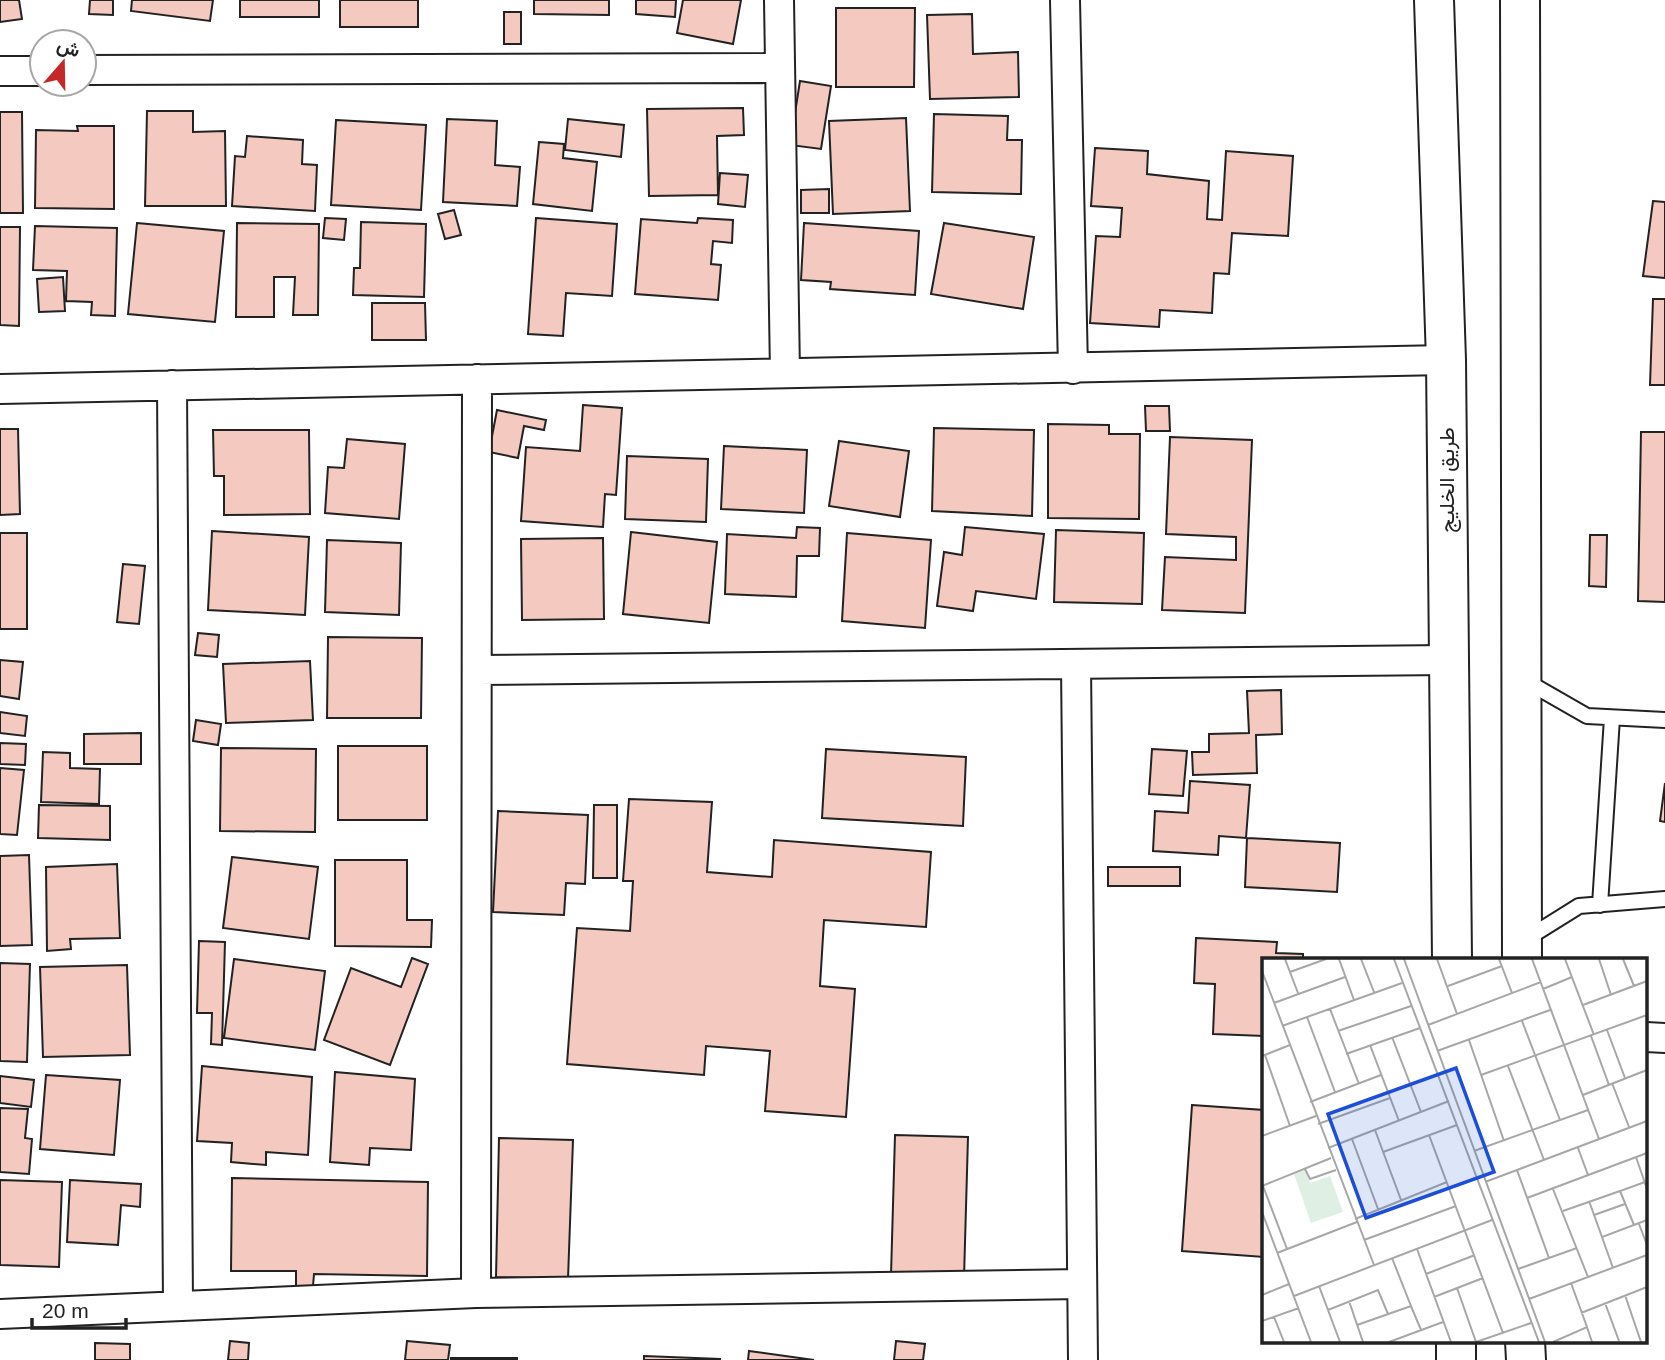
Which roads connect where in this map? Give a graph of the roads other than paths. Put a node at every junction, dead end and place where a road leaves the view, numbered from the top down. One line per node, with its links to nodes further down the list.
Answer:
1 (779, 0): 5 (street)
2 (1065, 0): 10 (street)
3 (1434, 0): 9 (main road, طريق الخليج)
4 (1520, 0): 18 (main road)
5 (780, 68): 6 (street); 11 (street)
6 (98, 70)
7 (0, 71): 8 (street)
8 (28, 71)
9 (1446, 360): 10 (street); 15 (main road, طريق الخليج)
10 (1073, 369): 11 (street)
11 (785, 373): 12 (street)
12 (477, 379): 13 (street); 17 (street)
13 (173, 386): 14 (street); 27 (street)
14 (0, 389)
15 (1448, 660): 16 (street); 24 (main road, طريق الخليج)
16 (1076, 664): 17 (street); 25 (street)
17 (477, 670): 26 (street)
18 (1520, 677): 19 (lane); 23 (main road)
19 (1612, 718): 20 (lane); 22 (lane)
20 (1665, 720)
21 (1665, 899): 22 (lane)
22 (1600, 905): 23 (lane)
23 (1522, 950)
24 (1452, 958)
25 (1082, 1284): 26 (street); 31 (street)
26 (475, 1293): 27 (street)
27 (178, 1306): 28 (street)
28 (0, 1314)
29 (1456, 1342): 32 (main road)
30 (1525, 1342): 33 (main road)
31 (1083, 1360)
32 (1456, 1360)
33 (1525, 1360)

